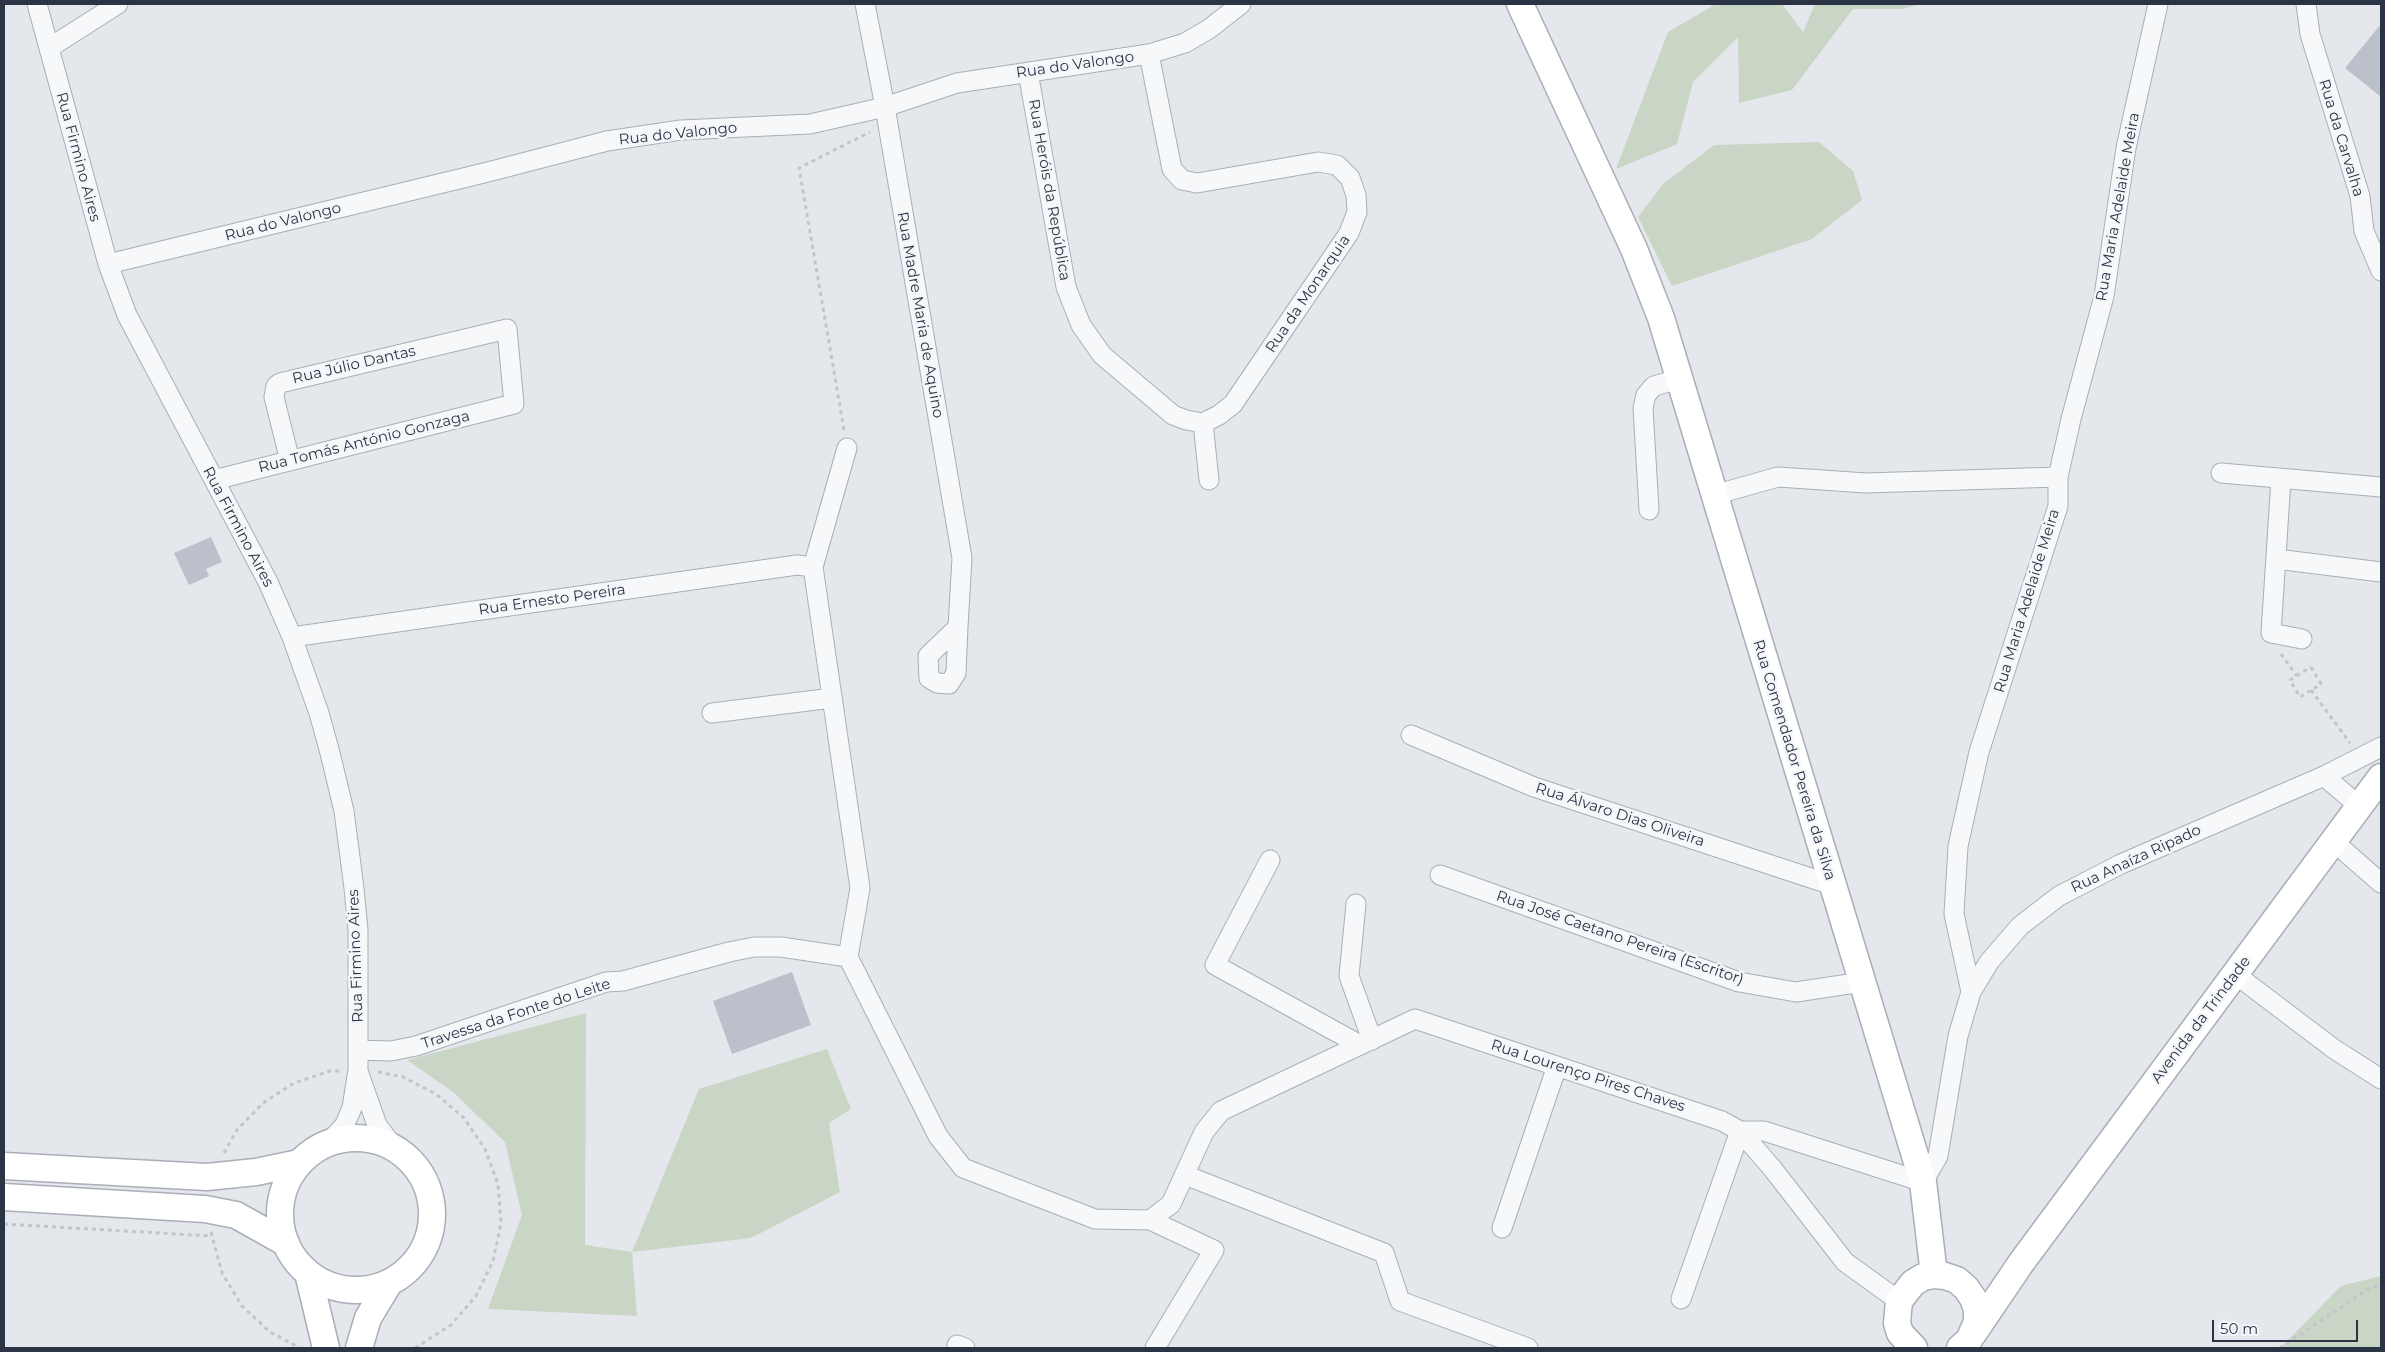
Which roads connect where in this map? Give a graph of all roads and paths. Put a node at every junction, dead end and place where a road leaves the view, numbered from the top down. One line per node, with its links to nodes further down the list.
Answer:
1 (37, 4): 8 (street, Rua Firmino Aires)
2 (118, 4): 8 (street)
3 (865, 4): 11 (street, Rua Madre Maria de Aquino)
4 (1241, 4): 9 (street, Rua do Valongo)
5 (1520, 4): 14 (main road, Rua Comendador Pereira da Silva)
6 (2158, 4): 20 (street, Rua Maria Adelaide Meira)
7 (2306, 4): 13 (street, Rua da Carvalha)
8 (49, 48): 12 (street, Rua Firmino Aires)
9 (1149, 54): 10 (street, Rua do Valongo); 16 (street, Rua da Monarquia)
10 (1028, 72): 11 (street, Rua do Valongo); 16 (street, Rua Heróis da República)
11 (885, 108): 12 (street, Rua do Valongo); 17 (path); 30 (street, Rua Madre Maria de Aquino)
12 (108, 264): 22 (street, Rua Firmino Aires)
13 (2381, 271)
14 (1679, 379): 25 (main road, Rua Comendador Pereira da Silva); 26 (street)
15 (514, 404): 18 (street, Rua Tomás António Gonzaga); 18 (street, Rua Júlio Dantas)
16 (1204, 423): 23 (street)
17 (847, 448): 28 (street)
18 (290, 461): 22 (street, Rua Tomás António Gonzaga)
19 (2221, 473): 21 (street)
20 (2058, 477): 25 (street); 51 (street, Rua Maria Adelaide Meira)
21 (2281, 478): 24 (street); 27 (street)
22 (214, 480): 31 (street, Rua Firmino Aires)
23 (1209, 480)
24 (2381, 487)
25 (1714, 495): 46 (main road, Rua Comendador Pereira da Silva)
26 (1649, 510)
27 (2276, 559): 29 (street); 32 (street)
28 (813, 567): 31 (street, Rua Ernesto Pereira); 34 (street)
29 (2381, 572)
30 (958, 627)
31 (292, 637): 53 (street, Rua Firmino Aires)
32 (2302, 639)
33 (2311, 690): 33 (path); 38 (path)
34 (832, 698): 35 (street); 48 (street)
35 (712, 713)
36 (1411, 735): 46 (street, Rua Álvaro Dias Oliveira)
37 (2381, 747): 38 (street, Rua Anaíza Ripado)
38 (2360, 758): 39 (street, Rua Anaíza Ripado)
39 (2324, 776): 41 (street); 51 (street, Rua Anaíza Ripado)
40 (2381, 777): 41 (main road, Avenida da Trindade)
41 (2359, 806): 42 (main road, Avenida da Trindade)
42 (2334, 841): 45 (street); 49 (main road, Avenida da Trindade)
43 (1270, 860): 52 (street)
44 (1440, 875): 50 (street, Rua José Caetano Pereira (Escritor))
45 (2381, 883)
46 (1832, 885): 50 (main road, Rua Comendador Pereira da Silva)
47 (1356, 904): 52 (street)
48 (848, 957): 53 (street, Travessa da Fonte do Leite); 66 (street)
49 (2235, 974): 57 (street); 71 (main road, Avenida da Trindade)
50 (1862, 982): 64 (main road, Rua Comendador Pereira da Silva)
51 (1970, 992): 64 (street, Rua Anaíza Ripado)
52 (1366, 1042): 54 (street, Rua Lourenço Pires Chaves); 63 (street, Rua Lourenço Pires Chaves)
53 (358, 1050): 55 (street, Rua Firmino Aires)
54 (1557, 1066): 58 (street, Rua Lourenço Pires Chaves); 68 (street)
55 (358, 1070): 56 (path); 59 (street); 60 (street); 82 (path)
56 (330, 1072)
57 (2381, 1079)
58 (1740, 1131): 64 (street); 76 (street); 77 (street, Rua Lourenço Pires Chaves)
59 (327, 1144): 60 (main road); 61 (main road)
60 (395, 1149): 74 (main road)
61 (300, 1163): 62 (main road); 70 (main road)
62 (4, 1166)
63 (1185, 1175): 66 (street); 84 (street)
64 (1923, 1182): 73 (main road, Rua Comendador Pereira da Silva)
65 (4, 1197): 70 (main road)
66 (1150, 1220): 83 (street)
67 (4, 1224): 69 (path)
68 (1502, 1228)
69 (211, 1236)
70 (286, 1243): 72 (main road)
71 (2021, 1263): 73 (main road); 78 (main road, Avenida da Trindade)
72 (308, 1273): 74 (main road); 80 (main road)
73 (1945, 1278): 77 (main road); 78 (main road)
74 (389, 1283): 81 (main road)
75 (2381, 1286): 85 (path)
76 (1681, 1299)
77 (1899, 1301): 79 (main road)
78 (1967, 1344)
79 (1909, 1346)
80 (326, 1348)
81 (359, 1348)
82 (415, 1348)
83 (1155, 1348)
84 (1528, 1348)
85 (2280, 1348)

